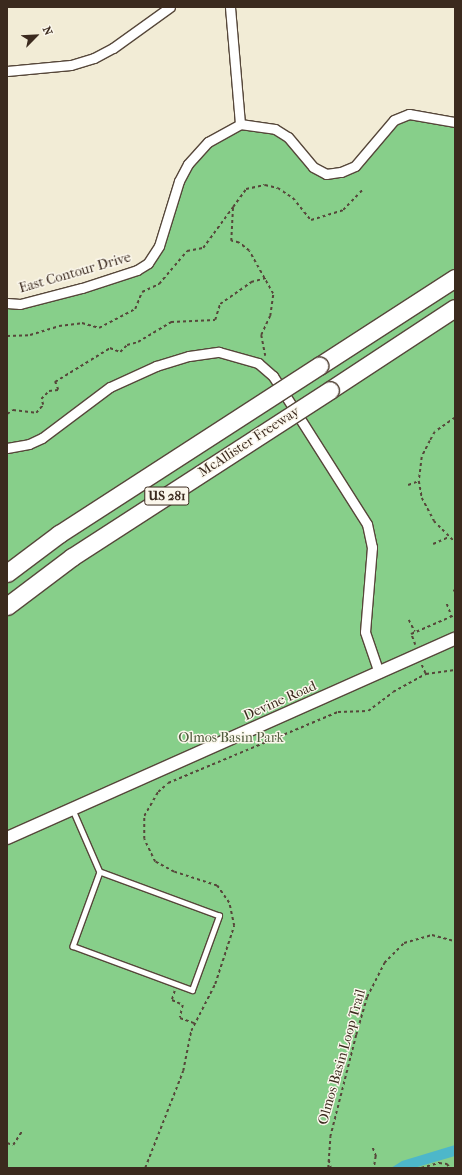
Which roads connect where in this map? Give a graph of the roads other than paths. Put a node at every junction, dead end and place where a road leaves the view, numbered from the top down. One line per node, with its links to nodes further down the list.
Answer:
1 (170, 7): 3 (street)
2 (230, 7): 5 (street)
3 (7, 71)
4 (455, 122): 5 (street)
5 (240, 124): 7 (street, East Contour Drive)
6 (455, 278): 10 (highway, McAllister Freeway / US 281, bridge)
7 (7, 303)
8 (455, 308): 11 (highway, McAllister Freeway / US 281, bridge)
9 (7, 448): 13 (street)
10 (7, 573)
11 (7, 606)
12 (455, 639): 13 (street, Devine Road)
13 (379, 673): 14 (street, Devine Road)
14 (73, 810): 15 (street, Devine Road); 16 (lane)
15 (7, 838)
16 (100, 872): 16 (lane)

